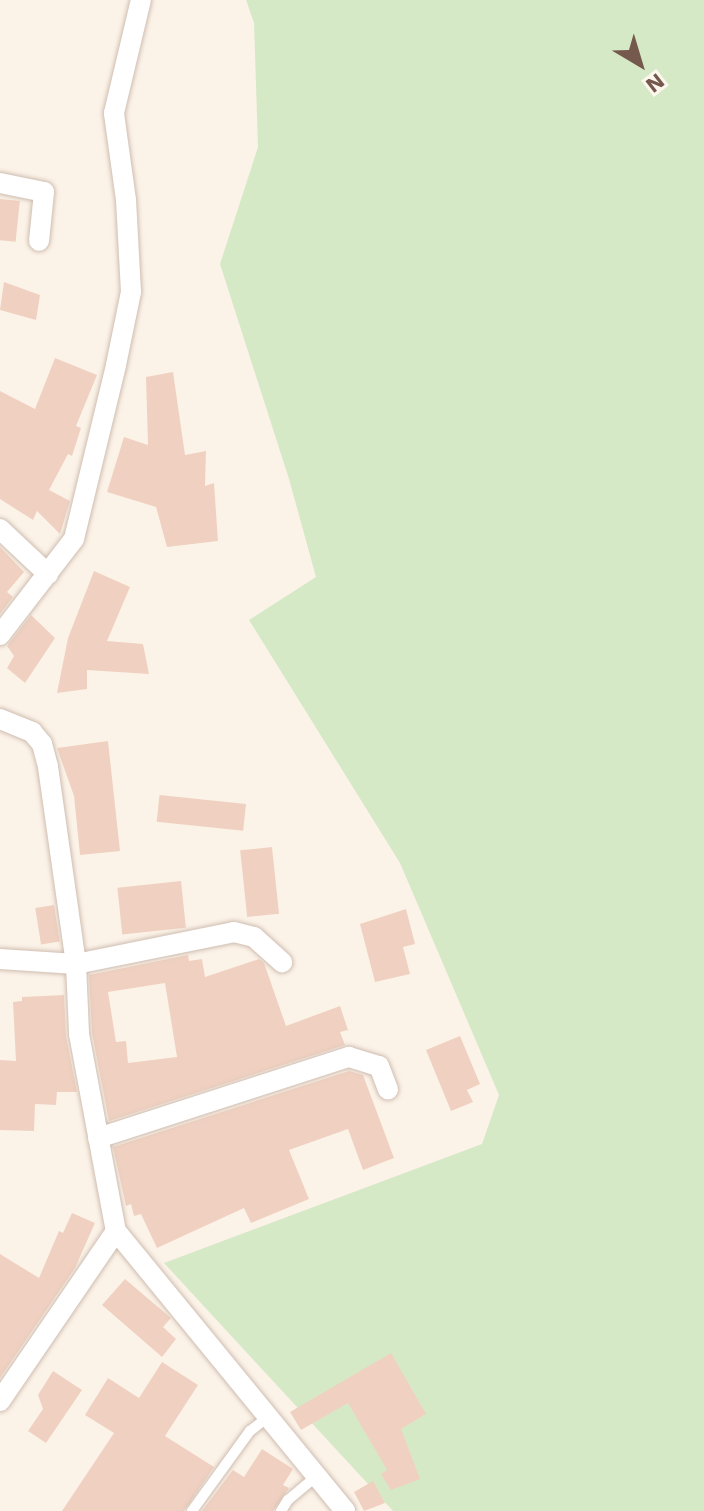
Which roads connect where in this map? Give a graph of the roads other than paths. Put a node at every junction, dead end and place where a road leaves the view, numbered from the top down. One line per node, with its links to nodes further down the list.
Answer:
1 (141, 0): 5 (street)
2 (0, 183): 3 (street)
3 (39, 241)
4 (0, 529): 5 (street)
5 (48, 574): 6 (street)
6 (0, 635)
7 (0, 719): 10 (street)
8 (0, 959): 10 (street)
9 (282, 962): 10 (street)
10 (76, 964): 12 (street)
11 (388, 1089): 12 (street)
12 (98, 1138): 13 (street)
13 (116, 1231): 14 (street); 15 (street)
14 (0, 1401)
15 (268, 1417): 16 (street); 17 (lane)
16 (317, 1476): 18 (lane); 19 (street)
17 (192, 1511)
18 (281, 1511)
19 (345, 1511)

